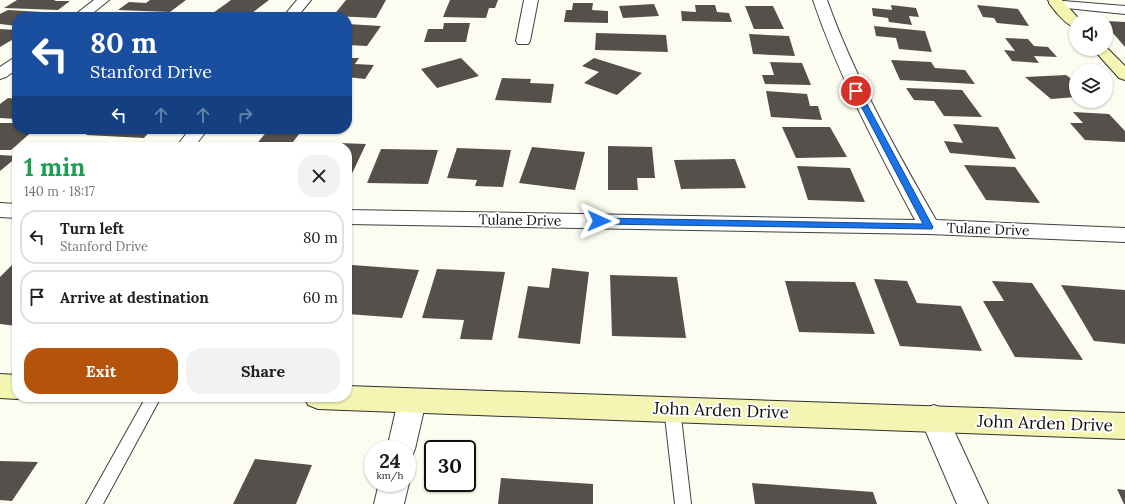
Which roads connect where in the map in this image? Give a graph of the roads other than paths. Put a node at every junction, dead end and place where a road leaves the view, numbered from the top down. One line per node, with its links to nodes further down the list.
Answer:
1 (102, 0): 7 (street)
2 (304, 0): 8 (street)
3 (531, 0): 10 (street)
4 (820, 0): 20 (street)
5 (1056, 2): 6 (street); 9 (street)
6 (1125, 10)
7 (86, 12)
8 (294, 12)
9 (1069, 16)
10 (523, 42)
11 (1107, 56): 14 (street)
12 (12, 66): 13 (street)
13 (0, 74)
14 (1125, 75)
15 (195, 134): 16 (street)
16 (189, 142)
17 (0, 210): 18 (street)
18 (12, 211)
19 (352, 218): 20 (street, Tulane Drive)
20 (929, 227): 21 (street, Tulane Drive)
21 (1125, 235)
22 (0, 386): 23 (street)
23 (12, 386)
24 (352, 398): 25 (street, John Arden Drive)
25 (412, 401): 27 (street, John Arden Drive); 30 (street)
26 (151, 402): 32 (lane)
27 (672, 408): 28 (street, John Arden Drive); 34 (lane)
28 (934, 418): 29 (street, John Arden Drive); 35 (street)
29 (1125, 426)
30 (403, 440)
31 (392, 492): 33 (street)
32 (94, 504)
33 (389, 504)
34 (683, 504)
35 (973, 504)

